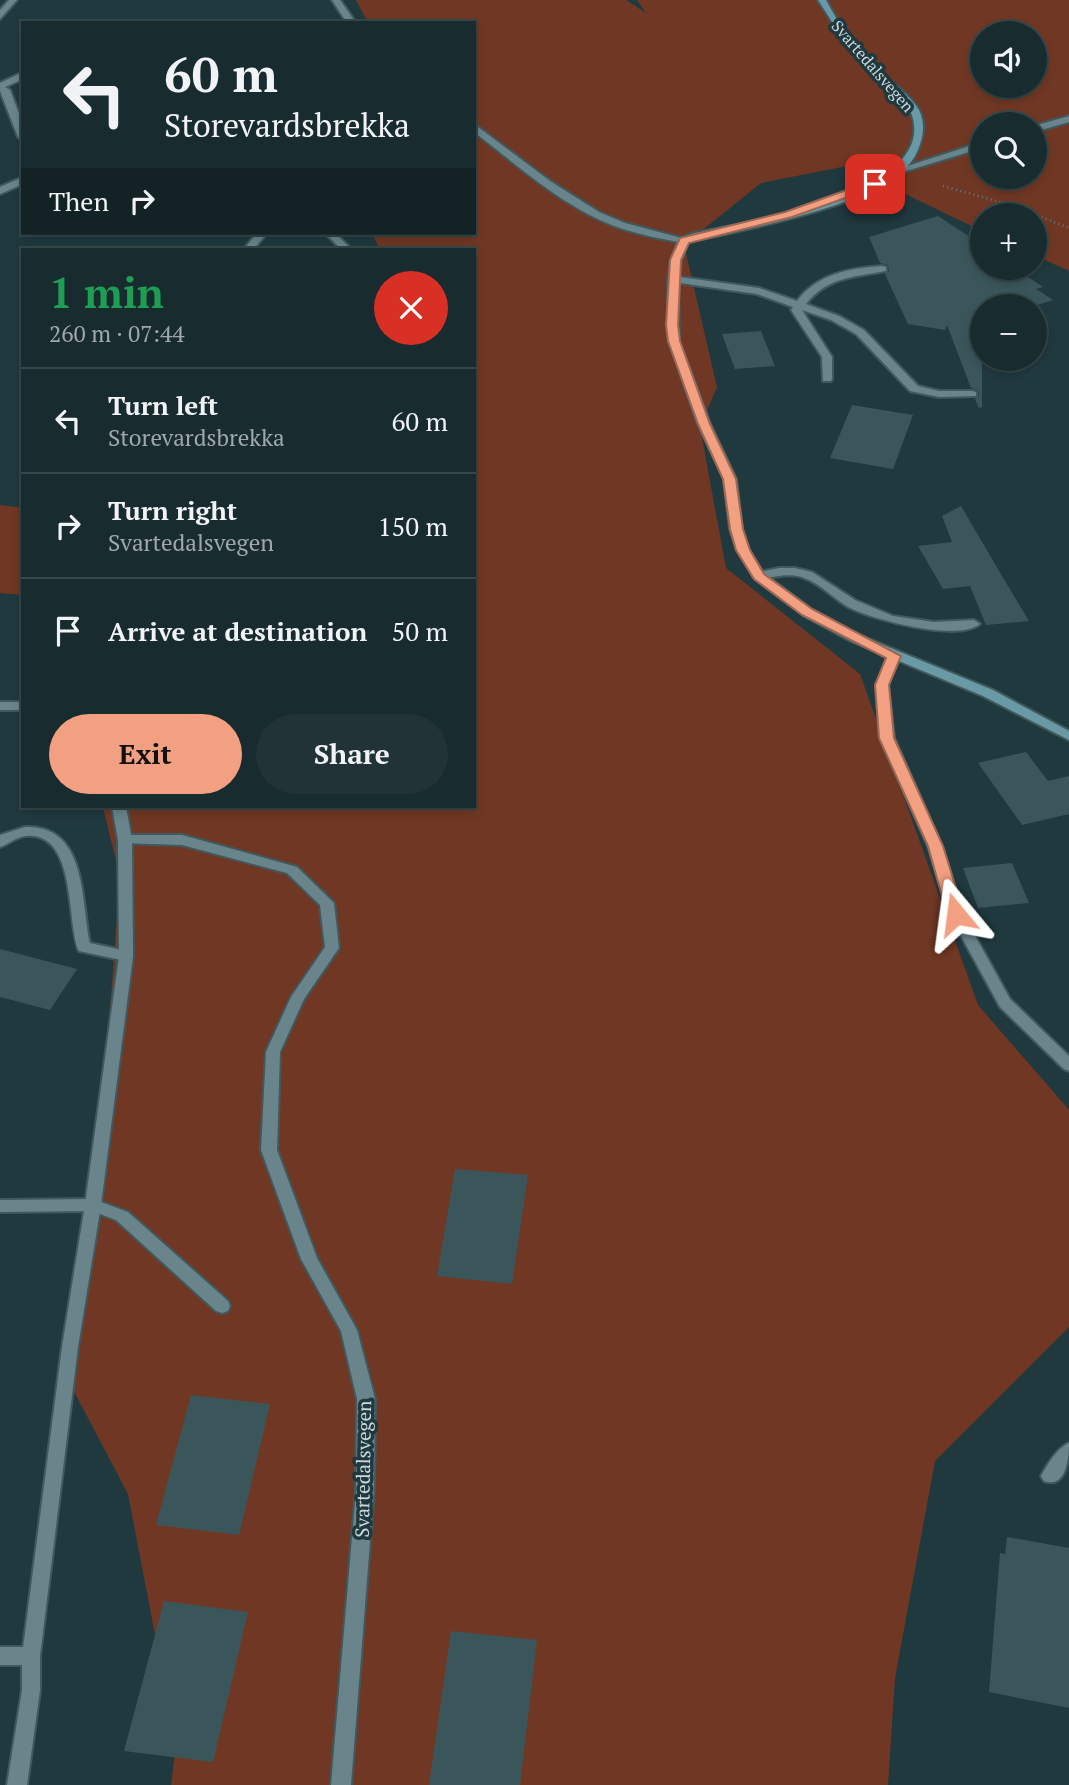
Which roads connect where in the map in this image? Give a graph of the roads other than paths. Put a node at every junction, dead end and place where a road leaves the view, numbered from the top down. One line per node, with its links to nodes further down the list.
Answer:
1 (13, 0): 4 (street)
2 (335, 0): 5 (street)
3 (822, 0): 13 (street, Svartedalsvegen)
4 (0, 16)
5 (351, 21)
6 (21, 76): 7 (street)
7 (0, 87): 11 (street)
8 (1069, 119): 9 (street)
9 (1047, 126)
10 (476, 129): 17 (street, Svartedalsvegen)
11 (21, 132)
12 (970, 149): 13 (street, Svartedalsvegen)
13 (900, 170): 17 (street, Svartedalsvegen)
14 (21, 181): 15 (street)
15 (0, 191)
16 (332, 235): 18 (street)
17 (684, 240): 20 (street)
18 (345, 248)
19 (882, 270): 21 (street)
20 (673, 279): 21 (street); 24 (street)
21 (800, 304): 22 (street); 23 (street)
22 (827, 379)
23 (971, 394)
24 (758, 576): 25 (street); 26 (street)
25 (974, 624)
26 (894, 656): 29 (street); 34 (street)
27 (0, 706): 28 (street)
28 (21, 706)
29 (1069, 736)
30 (119, 808): 31 (street)
31 (125, 840): 33 (street); 43 (street, Svartedalsvegen)
32 (0, 842): 33 (street)
33 (126, 956): 35 (street)
34 (1069, 1065)
35 (93, 1205): 36 (street); 37 (street); 41 (street)
36 (0, 1206)
37 (222, 1306)
38 (1069, 1451): 39 (street)
39 (1050, 1476)
40 (0, 1656): 41 (street)
41 (31, 1656): 42 (street)
42 (17, 1785)
43 (341, 1785)

